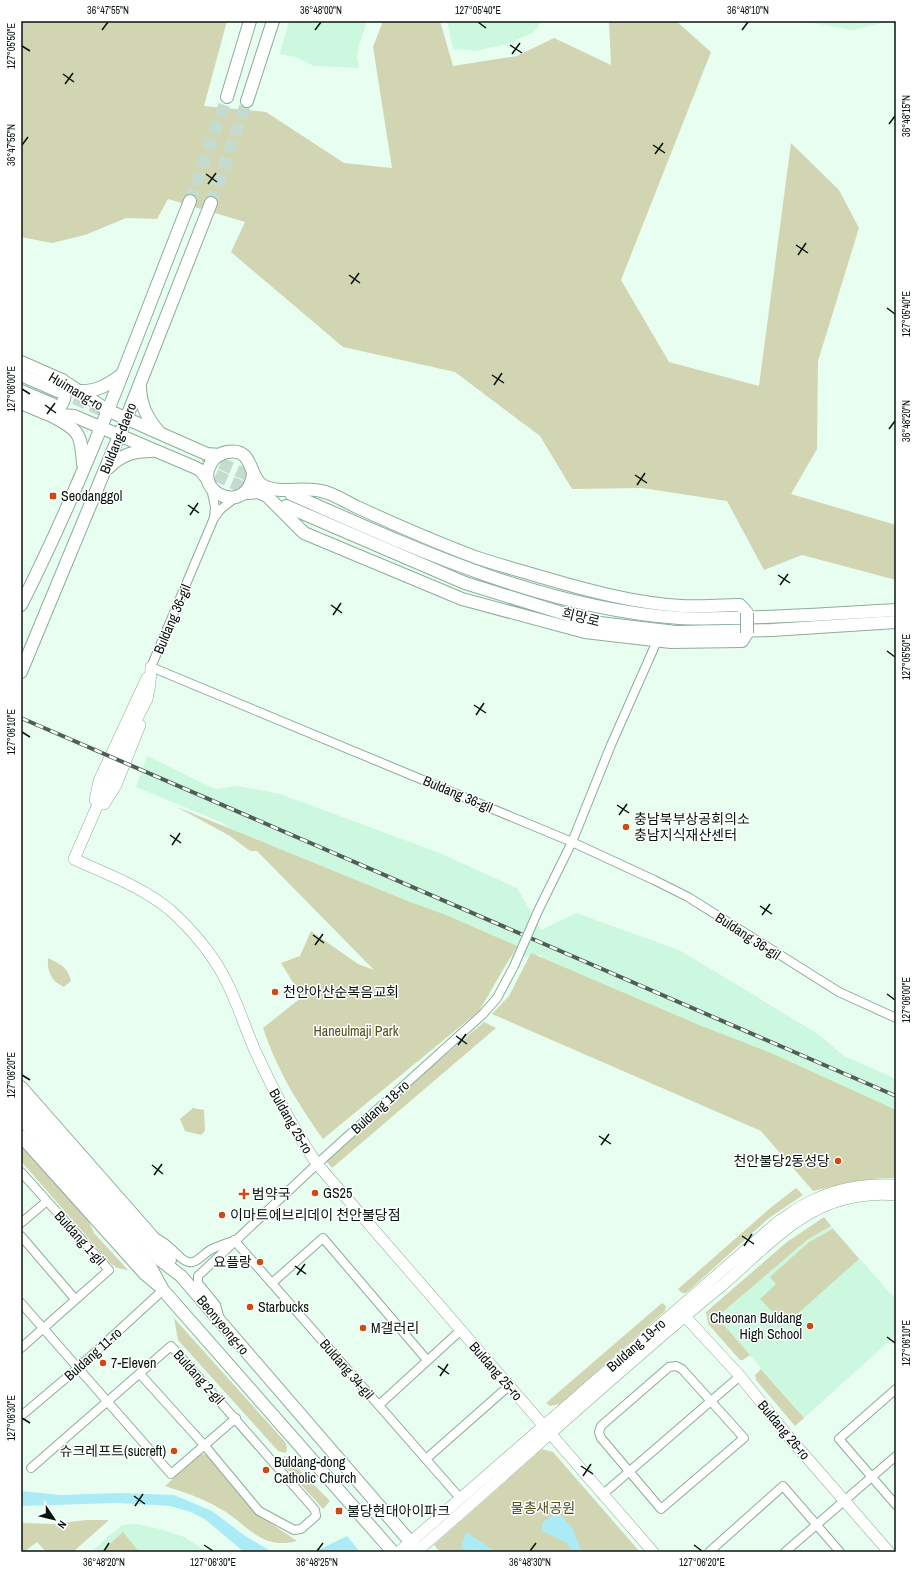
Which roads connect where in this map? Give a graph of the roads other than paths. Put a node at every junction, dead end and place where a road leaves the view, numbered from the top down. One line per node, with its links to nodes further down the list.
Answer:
1 (250, 21): 3 (main road)
2 (273, 21): 4 (main road)
3 (228, 97)
4 (247, 101)
5 (190, 201): 9 (main road, Buldang-daero)
6 (211, 203): 10 (main road, Buldang-daero)
7 (21, 362): 11 (main road, Huimang-ro)
8 (21, 375): 11 (main road)
9 (120, 376): 13 (main road); 16 (main road, Buldang-daero)
10 (140, 384): 17 (main road, Buldang-daero); 19 (main road)
11 (60, 386): 13 (main road, Huimang-ro); 15 (main road)
12 (21, 391): 15 (main road, Huimang-ro)
13 (78, 392): 16 (main road, Huimang-ro)
14 (21, 403): 15 (main road, Huimang-ro)
15 (51, 410): 18 (main road, Huimang-ro); 23 (main road, Huimang-ro)
16 (107, 410): 17 (main road, Huimang-ro); 18 (main road, Buldang-daero)
17 (126, 419): 19 (main road, Huimang-ro); 20 (main road, Buldang-daero)
18 (100, 427): 20 (main road, Huimang-ro); 23 (main road, Buldang-daero)
19 (161, 434): 22 (main road, Huimang-ro)
20 (120, 435): 21 (main road, Huimang-ro); 24 (main road, Buldang-daero)
21 (154, 450): 24 (main road); 26 (main road, Huimang-ro)
22 (220, 455): 25 (main road); 26 (main road)
23 (83, 469): 31 (main road, Buldang-daero)
24 (104, 472): 36 (main road, Buldang-daero)
25 (253, 473): 28 (main road); 34 (main road, bridge)
26 (210, 484): 28 (main road); 30 (street, Buldang 36-gil)
27 (291, 494): 32 (main road)
28 (241, 495): 30 (street, Buldang 36-gil); 34 (main road)
29 (286, 506): 33 (main road, 희망로)
30 (214, 518): 35 (street, Buldang 36-gil)
31 (21, 605)
32 (896, 610)
33 (896, 622)
34 (657, 640): 38 (street, Buldang 18-ro)
35 (151, 667): 37 (street); 37 (street); 38 (street, Buldang 36-gil)
36 (21, 672)
37 (90, 822): 44 (street, Buldang 25-ro)
38 (572, 842): 39 (street, Buldang 36-gil); 44 (street, Buldang 18-ro, bridge)
39 (896, 1018)
40 (21, 1087): 50 (main road)
41 (21, 1104): 53 (main road, Beonyeong-ro)
42 (21, 1118): 55 (main road, Beonyeong-ro)
43 (21, 1136): 55 (main road)
44 (317, 1164): 52 (street, Buldang 18-ro); 61 (street, Buldang 25-ro)
45 (21, 1172): 48 (street, Buldang 1-gil)
46 (896, 1185): 58 (street, Buldang 19-ro)
47 (896, 1195): 58 (street, Buldang 19-ro)
48 (47, 1201): 49 (street); 56 (street, Buldang 1-gil)
49 (21, 1223)
50 (151, 1235): 52 (street); 53 (main road)
51 (21, 1236): 56 (street)
52 (234, 1240): 54 (street, Buldang 34-gil); 59 (street, Buldang 18-ro)
53 (181, 1276): 59 (main road, Beonyeong-ro)
54 (272, 1282): 63 (street); 71 (street, Buldang 34-gil)
55 (163, 1290): 64 (street, Buldang 11-ro); 88 (main road, Beonyeong-ro)
56 (75, 1299): 60 (street, Buldang 1-gil)
57 (21, 1303): 60 (street)
58 (681, 1312): 66 (street, Buldang 26-ro); 74 (street, Buldang 19-ro); 75 (street, Buldang 19-ro)
59 (220, 1323): 87 (main road, Beonyeong-ro)
60 (43, 1329): 62 (street, Buldang 1-gil); 64 (street)
61 (461, 1330): 63 (street); 67 (street, Buldang 25-ro)
62 (21, 1348)
63 (428, 1360): 71 (street)
64 (78, 1368): 70 (street); 72 (street, Buldang 11-ro)
65 (140, 1374): 70 (street, Buldang 2-gil); 73 (street, Buldang 2-gil); 76 (street)
66 (740, 1376): 69 (street); 84 (street, Buldang 26-ro)
67 (510, 1385): 74 (street, Buldang 25-ro); 78 (street)
68 (896, 1389): 81 (street)
69 (710, 1401): 80 (street); 80 (street); 80 (street)
70 (107, 1402): 76 (street); 79 (street, Buldang 2-gil)
71 (379, 1405): 78 (street, Buldang 34-gil)
72 (21, 1416)
73 (236, 1418): 76 (street); 76 (street)
74 (543, 1425): 75 (street, Buldang 25-ro); 83 (street, Buldang 19-ro)
75 (551, 1434): 82 (street, Buldang 25-ro); 87 (street, Buldang 19-ro)
76 (205, 1446)
77 (896, 1456): 81 (street)
78 (426, 1459): 83 (street, Buldang 34-gil)
79 (31, 1468)
80 (629, 1471): 82 (street)
81 (872, 1476): 84 (street); 85 (street)
82 (602, 1495): 90 (street, Buldang 25-ro)
83 (460, 1498): 87 (street, Buldang 19-ro)
84 (844, 1500): 86 (street); 94 (street, Buldang 26-ro)
85 (896, 1505)
86 (816, 1523): 91 (street); 92 (street); 93 (street)
87 (415, 1549): 89 (street, Buldang 19-ro)
88 (393, 1552)
89 (399, 1552)
90 (653, 1552)
91 (709, 1552)
92 (785, 1552)
93 (840, 1552)
94 (889, 1552)

